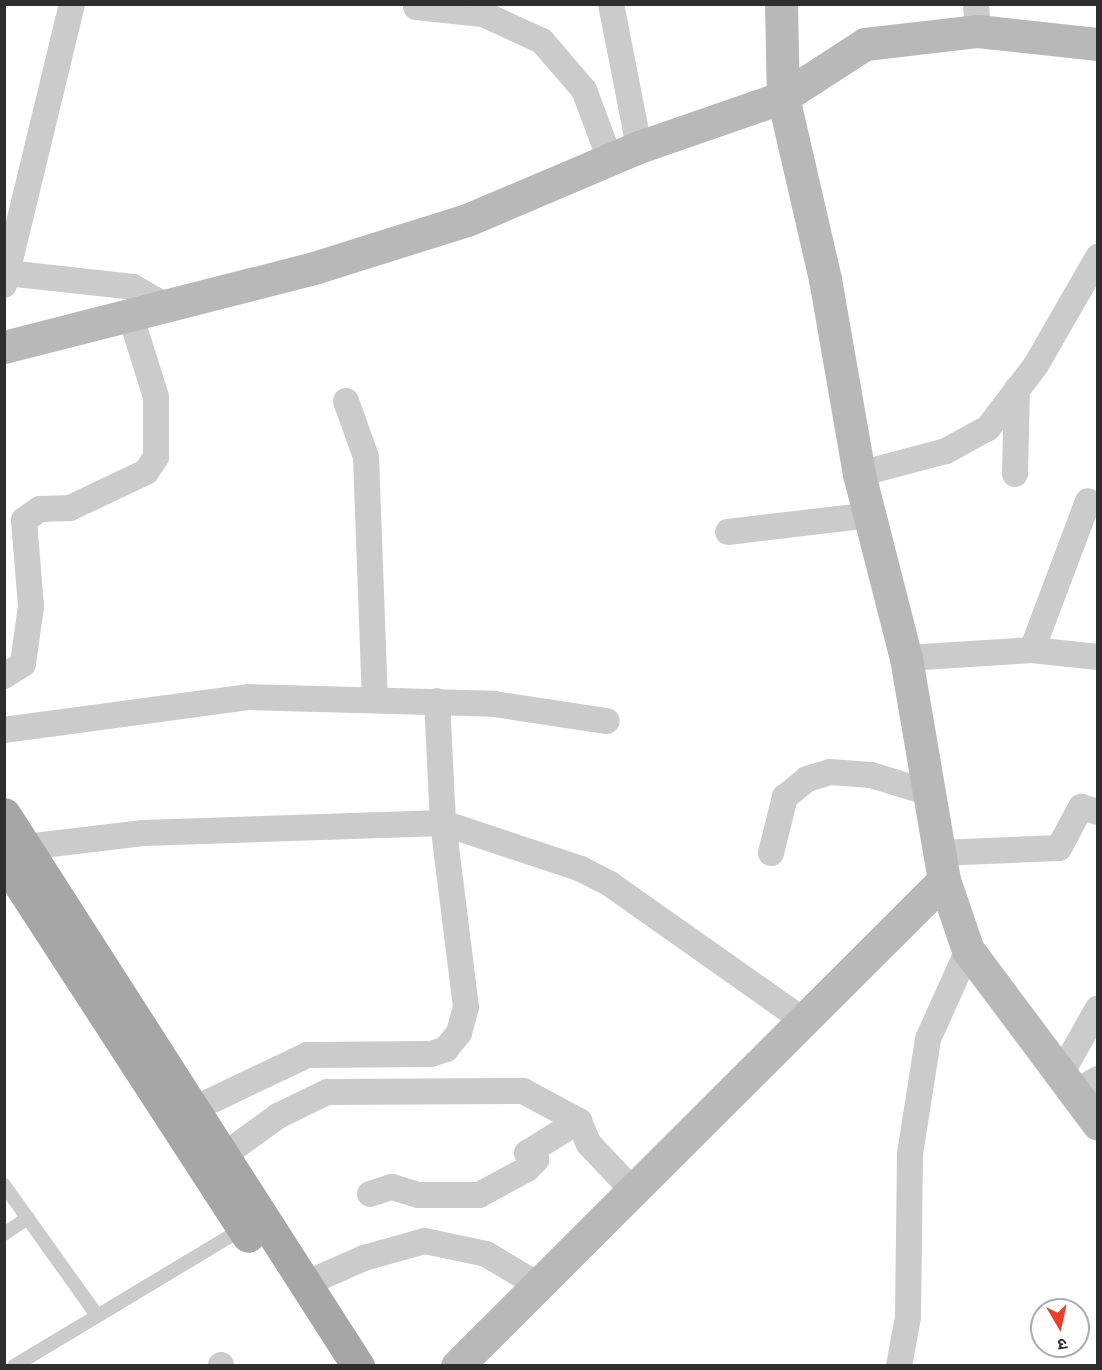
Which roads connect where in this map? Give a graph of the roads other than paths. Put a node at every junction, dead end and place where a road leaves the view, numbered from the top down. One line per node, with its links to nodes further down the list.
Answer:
1 (72, 4): 10 (street)
2 (611, 4): 8 (street)
3 (781, 4): 7 (main road)
4 (416, 7): 8 (street)
5 (977, 18): 6 (main road); 7 (main road)
6 (1098, 44)
7 (783, 97): 8 (main road); 16 (main road)
8 (625, 153): 11 (main road)
9 (1098, 257): 14 (street)
10 (6, 279): 11 (street)
11 (164, 305): 12 (main road)
12 (130, 315): 13 (main road); 24 (street)
13 (4, 347)
14 (1017, 389): 16 (street); 17 (street)
15 (346, 400): 25 (street)
16 (859, 474): 19 (main road)
17 (1015, 474)
18 (1088, 501): 21 (street)
19 (870, 514): 20 (street); 23 (main road)
20 (728, 532)
21 (1032, 650): 22 (street); 23 (street)
22 (1098, 657)
23 (906, 658): 29 (main road)
24 (4, 676)
25 (375, 697): 26 (street); 28 (street)
26 (437, 701): 27 (street); 32 (street)
27 (607, 721)
28 (4, 730)
29 (930, 793): 34 (street); 35 (main road)
30 (1098, 812): 35 (street)
31 (4, 814): 33 (main road)
32 (443, 823): 33 (street); 38 (street); 40 (street)
33 (15, 854): 40 (main road); 48 (main road)
34 (771, 854)
35 (941, 866): 36 (main road); 38 (main road)
36 (968, 950): 39 (main road); 57 (street)
37 (1098, 1008): 39 (street)
38 (804, 1021): 45 (main road)
39 (1079, 1081): 42 (main road)
40 (194, 1109): 43 (main road)
41 (579, 1121): 43 (street); 45 (street); 46 (street)
42 (1098, 1125)
43 (224, 1155): 50 (main road)
44 (4, 1185): 47 (lane)
45 (634, 1192): 51 (main road)
46 (370, 1194)
47 (28, 1218): 49 (lane); 52 (lane)
48 (244, 1228): 52 (lane); 54 (main road)
49 (4, 1234)
50 (303, 1285): 51 (street); 55 (main road)
51 (538, 1285): 56 (main road)
52 (96, 1314): 53 (lane)
53 (14, 1365)
54 (332, 1365)
55 (358, 1365)
56 (457, 1365)
57 (899, 1365)

